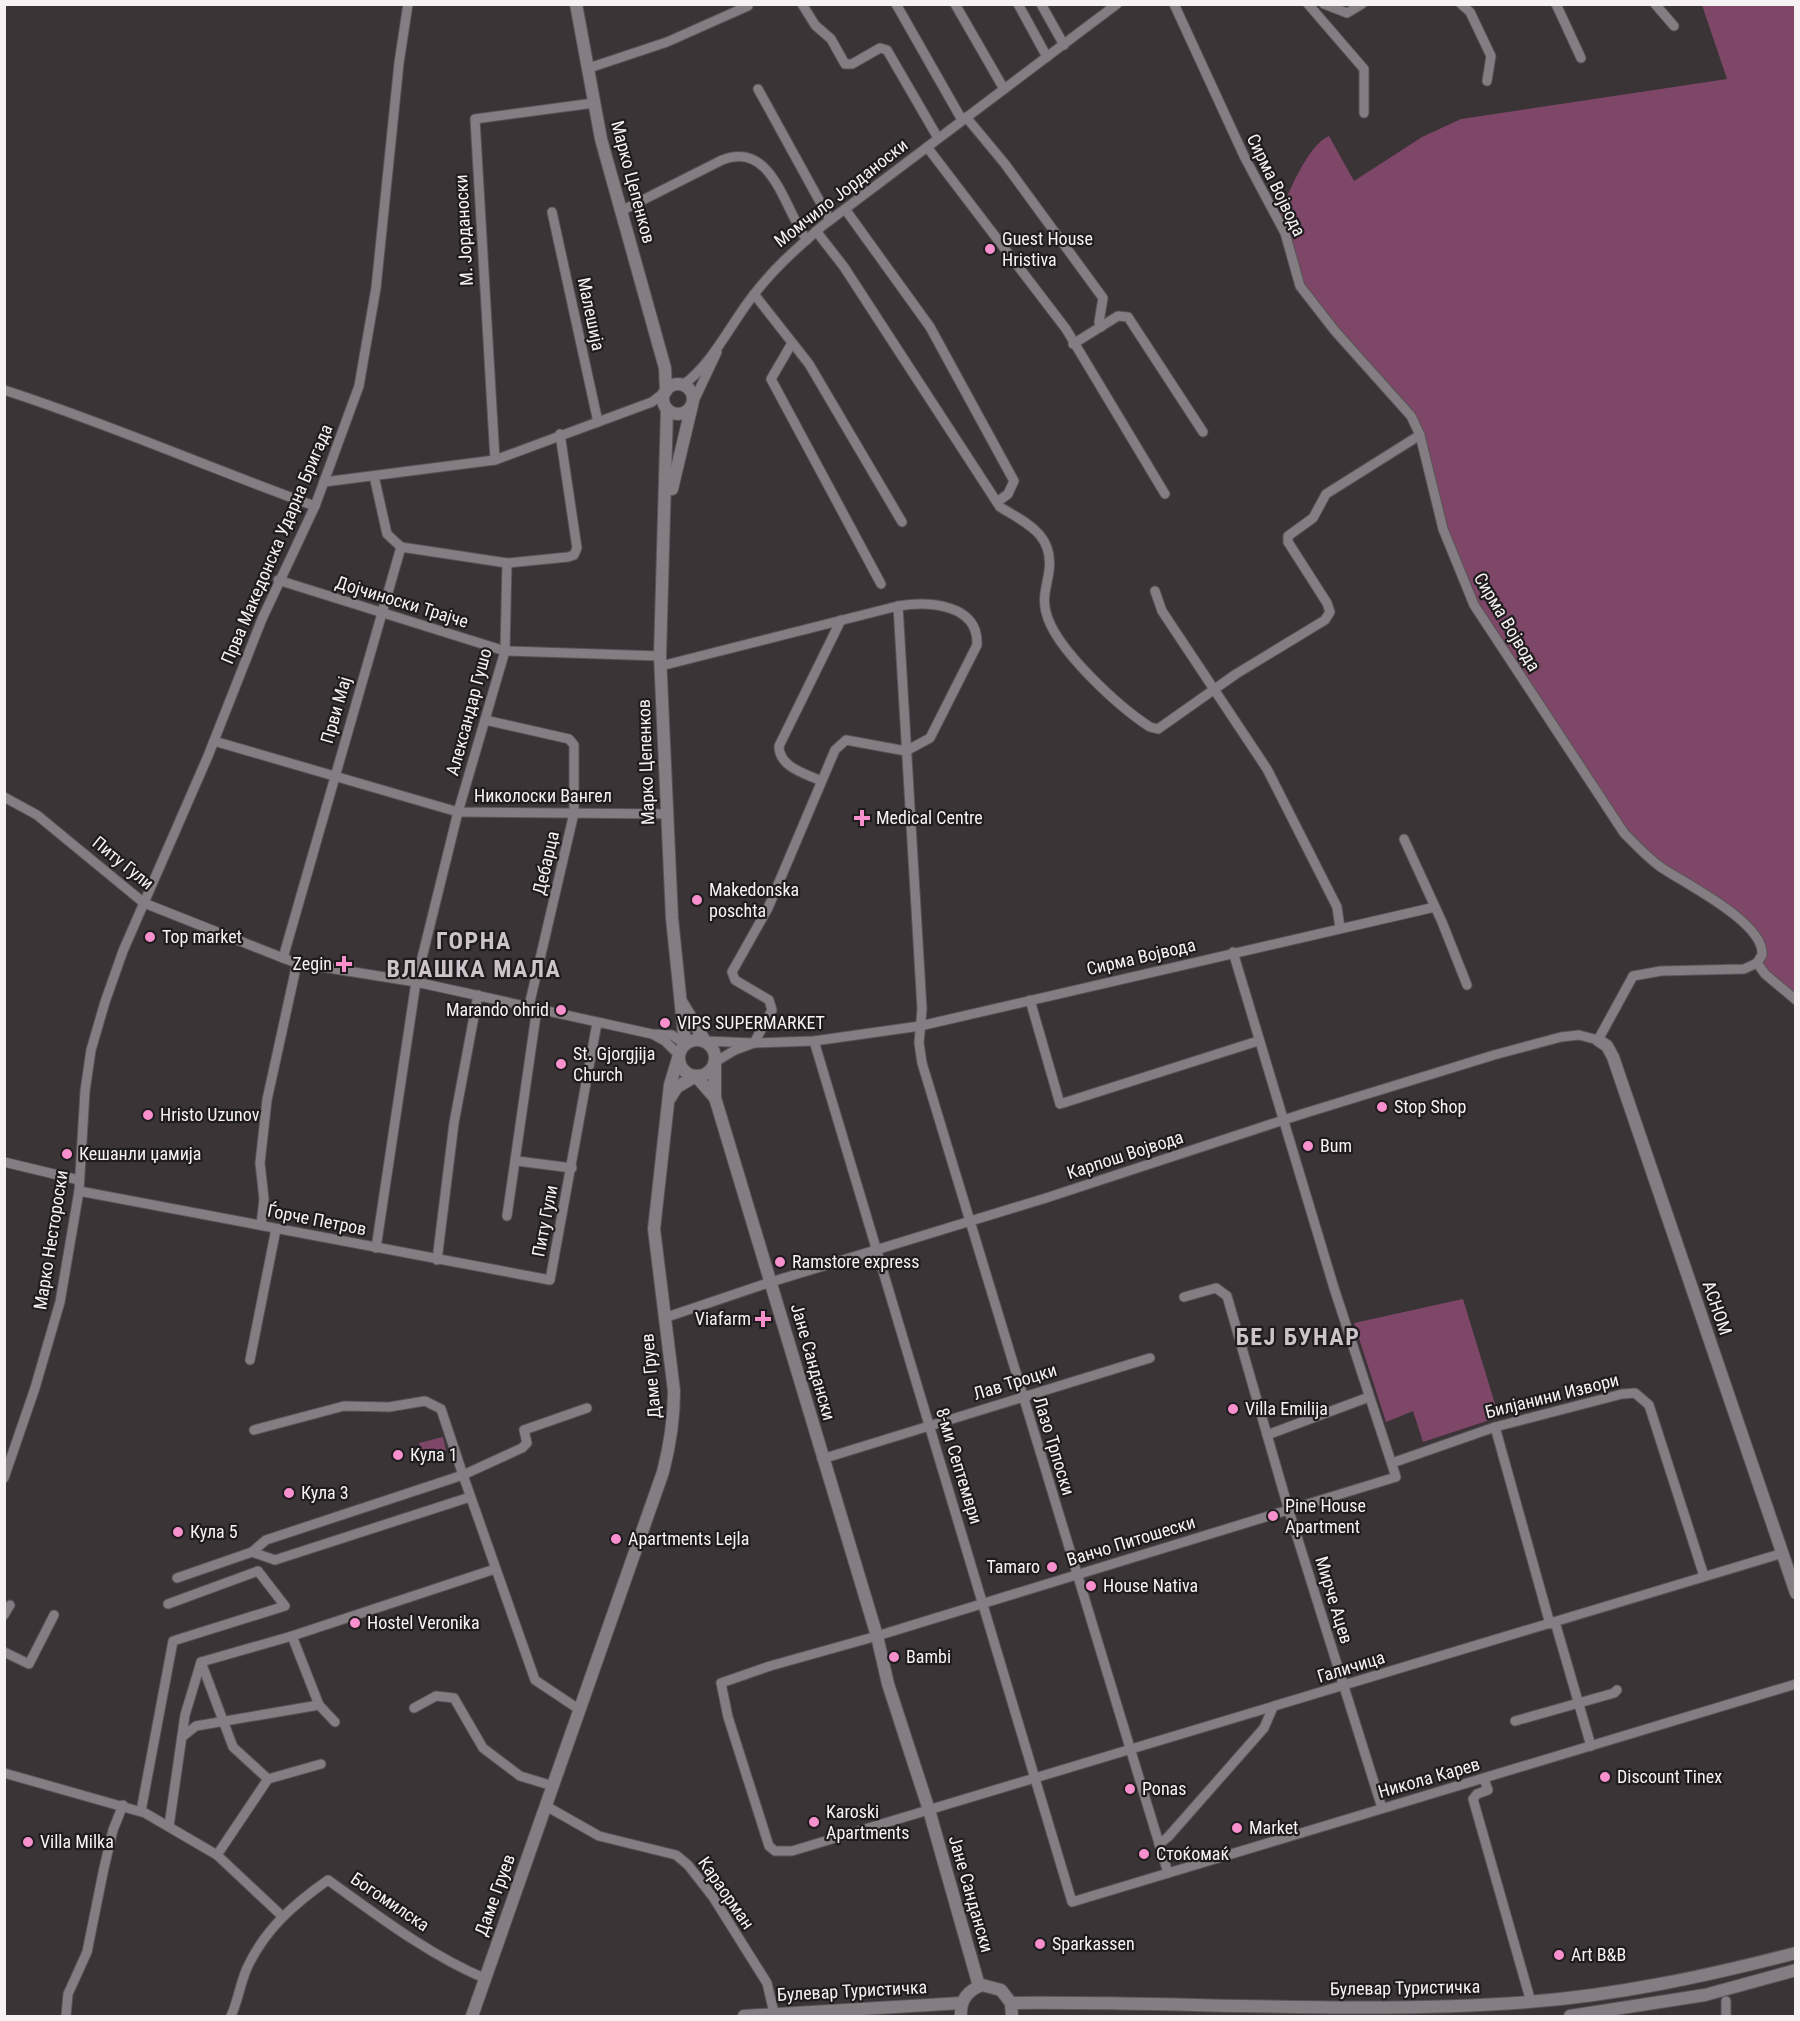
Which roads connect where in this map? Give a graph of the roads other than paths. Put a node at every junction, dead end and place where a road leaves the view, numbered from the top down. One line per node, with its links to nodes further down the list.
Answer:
1 (408, 4): 53 (street, Прва Македонска Ударна Бригада)
2 (576, 4): 21 (street, Марко Цепенков)
3 (802, 4): 28 (street)
4 (896, 4): 27 (street)
5 (955, 4): 23 (street)
6 (1018, 4): 19 (street)
7 (1041, 4): 18 (street)
8 (1174, 4): 50 (street, Сирма Војвода)
9 (1308, 4): 26 (street)
10 (1324, 4): 11 (street)
11 (1362, 4)
12 (1461, 4): 22 (street)
13 (1556, 4): 20 (street)
14 (1655, 4): 17 (street)
15 (1116, 5): 18 (street, Момчило Јорданоски)
16 (748, 6): 21 (street)
17 (1674, 26)
18 (1064, 45): 19 (street, Момчило Јорданоски)
19 (1047, 57): 23 (street, Момчило Јорданоски)
20 (1581, 58)
21 (589, 68): 25 (street, Марко Цепенков)
22 (1487, 81)
23 (1004, 88): 27 (street, Момчило Јорданоски)
24 (758, 89): 33 (street)
25 (594, 103): 31 (street, Марко Цепенков); 51 (street, М. Јорданоски)
26 (1364, 112)
27 (964, 119): 28 (street, Момчило Јорданоски); 37 (street)
28 (938, 138): 29 (street, Момчило Јорданоски)
29 (927, 147): 30 (street, Момчило Јорданоски); 40 (street)
30 (845, 209): 33 (street, Момчило Јорданоски); 55 (street)
31 (623, 210): 35 (street); 41 (street, Марко Цепенков)
32 (552, 212): 47 (street, Малешија)
33 (831, 220): 34 (street, Момчило Јорданоски)
34 (816, 231): 35 (street, Момчило Јорданоски); 55 (street)
35 (807, 240): 36 (street, Момчило Јорданоски)
36 (754, 294): 38 (street); 39 (street, Момчило Јорданоски)
37 (1101, 327): 40 (street); 48 (street)
38 (792, 343): 58 (street); 62 (street)
39 (719, 344): 42 (street); 46 (street)
40 (1073, 344): 54 (street)
41 (664, 368): 42 (street); 44 (street, Марко Цепенков)
42 (681, 385): 44 (street); 46 (street)
43 (4, 390): 56 (street)
44 (666, 391): 45 (street)
45 (661, 405): 46 (street); 47 (street); 57 (street)
46 (692, 405): 57 (street)
47 (598, 422): 49 (street)
48 (1203, 432)
49 (560, 434): 51 (street); 60 (street)
50 (1420, 435): 69 (street); 86 (street, Сирма Војвода)
51 (495, 460): 52 (street)
52 (374, 476): 53 (street); 59 (street)
53 (324, 482): 56 (street, Прва Македонска Ударна Бригада)
54 (1165, 494)
55 (997, 502): 69 (street)
56 (315, 506): 61 (street, Прва Македонска Ударна Бригада)
57 (665, 520): 68 (street, Марко Цепенков)
58 (902, 522)
59 (401, 547): 60 (street); 65 (street, Први Мај)
60 (507, 563): 67 (street, Александар Гушо)
61 (278, 580): 65 (street, Дојчиноски Трајче); 71 (street, Прва Македонска Ударна Бригада)
62 (881, 584)
63 (1155, 591): 69 (street)
64 (898, 606): 66 (street, Дојчиноски Трајче); 72 (street, Лазо Трпоски); 72 (street, Дојчиноски Трајче)
65 (381, 614): 67 (street, Дојчиноски Трајче); 73 (street, Први Мај)
66 (841, 620): 68 (street, Дојчиноски Трајче); 74 (street)
67 (505, 651): 68 (street, Дојчиноски Трајче); 70 (street, Александар Гушо)
68 (661, 661): 78 (street, Марко Цепенков)
69 (1215, 690): 82 (street)
70 (485, 720): 76 (street, Александар Гушо); 77 (street, Дебарца)
71 (214, 741): 73 (street, Николоски Вангел); 80 (street, Прва Македонска Ударна Бригада)
72 (906, 751): 74 (street); 96 (street, Лазо Трпоски)
73 (334, 777): 76 (street, Николоски Вангел); 84 (street, Први Мај)
74 (821, 781): 103 (street)
75 (4, 797): 80 (street, Питу Гули)
76 (458, 812): 77 (street, Николоски Вангел); 87 (street, Александар Гушо)
77 (574, 813): 78 (street, Николоски Вангел); 93 (street, Дебарца)
78 (666, 814): 92 (street, Марко Цепенков)
79 (1404, 838): 81 (street)
80 (144, 903): 84 (street, Питу Гули); 114 (street, Марко Нестороски)
81 (1435, 907): 82 (street, Сирма Војвода); 88 (street)
82 (1340, 928): 83 (street, Сирма Војвода)
83 (1233, 952): 90 (street, Сирма Војвода); 102 (street)
84 (283, 957): 85 (street, Питу Гули)
85 (297, 963): 87 (street, Питу Гули); 118 (street)
86 (1757, 963): 91 (street); 99 (street)
87 (416, 982): 89 (street, Питу Гули); 120 (street)
88 (1467, 985)
89 (478, 995): 93 (street, Питу Гули); 122 (street)
90 (1030, 1000): 96 (street, Сирма Војвода); 102 (street)
91 (1796, 1000)
92 (682, 1003): 94 (street); 100 (street)
93 (533, 1007): 95 (street, Питу Гули); 111 (street)
94 (682, 1018): 98 (street); 104 (street)
95 (597, 1023): 97 (street, Питу Гули); 113 (street, Питу Гули)
96 (920, 1026): 101 (street, Сирма Војвода); 117 (street, Лазо Трпоски)
97 (652, 1034): 98 (street); 105 (street)
98 (664, 1034): 104 (street)
99 (1598, 1040): 110 (street, Карпош Војвода); 143 (street, АСНОМ)
100 (705, 1041): 103 (street, Сирма Војвода); 104 (street); 106 (street)
101 (814, 1041): 103 (street, Сирма Војвода); 121 (street, 8-ми Септември)
102 (1258, 1041): 110 (street)
103 (754, 1043): 106 (street)
104 (685, 1044): 105 (street)
105 (679, 1055): 107 (street); 108 (street, Даме Груев)
106 (715, 1062): 107 (street); 109 (street, Јане Сандански)
107 (696, 1076): 108 (street); 109 (street, Јане Сандански)
108 (670, 1098): 126 (street, Даме Груев)
109 (716, 1098): 124 (street, Јане Сандански)
110 (1285, 1120): 117 (street, Карпош Војвода); 130 (street)
111 (517, 1161): 113 (street, Питу Гули); 116 (street)
112 (4, 1162): 114 (street)
113 (572, 1168): 123 (street, Питу Гули)
114 (79, 1180): 115 (street, Марко Нестороски)
115 (79, 1191): 118 (street, Ѓорче Петров); 139 (street, Марко Нестороски)
116 (507, 1216)
117 (969, 1222): 121 (street, Карпош Војвода); 129 (street, Лазо Трпоски)
118 (261, 1225): 119 (street, Ѓорче Петров)
119 (276, 1229): 120 (street, Ѓорче Петров); 128 (street)
120 (376, 1248): 122 (street, Ѓорче Петров)
121 (877, 1250): 124 (street, Карпош Војвода); 132 (street, 8-ми Септември)
122 (437, 1260): 123 (street, Ѓорче Петров)
123 (550, 1280)
124 (771, 1282): 126 (street, Карпош Војвода); 136 (street, Јане Сандански)
125 (1184, 1297): 135 (street, Мирче Ацев)
126 (664, 1318): 166 (street, Даме Груев)
127 (1150, 1358): 129 (street, Лав Троцки)
128 (250, 1360)
129 (1022, 1397): 132 (street, Лав Троцки); 145 (street, Лазо Трпоски)
130 (1369, 1397): 135 (street); 137 (street)
131 (588, 1408): 138 (street)
132 (930, 1426): 136 (street, Лав Троцки); 149 (street, 8-ми Септември)
133 (1495, 1427): 137 (street, Билјанини Извори); 146 (street, Билјанини Извори); 154 (street)
134 (254, 1430): 138 (street)
135 (1267, 1435): 141 (street, Мирче Ацев)
136 (822, 1459): 156 (street, Јане Сандански)
137 (1392, 1463): 141 (street, Ванчо Питошески)
138 (463, 1475): 140 (street); 142 (street)
139 (4, 1478)
140 (470, 1497): 142 (street); 144 (street)
141 (1289, 1511): 145 (street, Ванчо Питошески); 160 (street, Мирче Ацев)
142 (252, 1552): 147 (street)
143 (1783, 1553): 146 (street, Галичица); 148 (street, АСНОМ)
144 (495, 1569): 155 (street); 166 (street)
145 (1076, 1575): 149 (street, Ванчо Питошески); 174 (street, Лазо Трпоски)
146 (1704, 1576): 154 (street, Галичица)
147 (177, 1578)
148 (1796, 1593)
149 (983, 1602): 156 (street, Ванчо Питошески); 177 (street, 8-ми Септември)
150 (168, 1604): 185 (street)
151 (10, 1605): 152 (street)
152 (4, 1615)
153 (54, 1615): 157 (street)
154 (1552, 1623): 160 (street, Галичица); 162 (street)
155 (292, 1636): 158 (street); 163 (street)
156 (877, 1636): 184 (street, Јане Сандански); 184 (street)
157 (4, 1652)
158 (201, 1662): 167 (street); 168 (street)
159 (1796, 1684): 173 (street, Никола Карев)
160 (1344, 1687): 164 (street, Галичица); 183 (street, Мирче Ацев)
161 (1617, 1690): 162 (street)
162 (1578, 1703): 169 (street); 173 (street)
163 (319, 1705): 168 (street); 170 (street)
164 (1273, 1707): 174 (street, Галичица); 187 (street)
165 (414, 1708): 180 (street)
166 (580, 1710): 180 (street, Даме Груев)
167 (185, 1715): 171 (street); 172 (street)
168 (224, 1721): 171 (street); 178 (street)
169 (1515, 1721)
170 (335, 1722)
171 (196, 1726): 172 (street)
172 (182, 1737): 186 (street)
173 (1591, 1746): 179 (street, Никола Карев)
174 (1129, 1750): 177 (street, Галичица); 187 (street, Лазо Трпоски)
175 (321, 1764): 178 (street)
176 (4, 1773): 181 (street)
177 (1036, 1778): 184 (street, Галичица); 190 (street, 8-ми Септември)
178 (268, 1779): 188 (street)
179 (1484, 1779): 183 (street, Никола Карев); 197 (street)
180 (553, 1786): 182 (street, Даме Груев)
181 (123, 1805): 185 (street); 201 (street)
182 (546, 1806): 194 (street, Даме Груев); 200 (street, Караорман)
183 (1382, 1808): 189 (street, Никола Карев)
184 (929, 1810): 195 (street, Јане Сандански)
185 (141, 1811): 186 (street)
186 (169, 1826): 188 (street)
187 (1159, 1844): 189 (street, Лазо Трпоски)
188 (217, 1855): 191 (street)
189 (1168, 1873): 190 (street, Никола Карев)
190 (1072, 1902)
191 (282, 1916): 194 (street, Богомилска); 202 (street, Богомилска)
192 (1796, 1953): 197 (street, Булевар Туристичка)
193 (1796, 1970): 207 (street)
194 (484, 1978): 203 (street, Даме Груев)
195 (979, 1986): 198 (street); 199 (street)
196 (1726, 2001): 208 (street)
197 (1531, 2002): 199 (street, Булевар Туристичка)
198 (962, 2003): 200 (street, Булевар Туристичка); 205 (street)
199 (1011, 2003): 206 (street)
200 (774, 2013): 204 (street, Булевар Туристичка)
201 (66, 2016)
202 (231, 2016)
203 (472, 2016)
204 (744, 2016)
205 (961, 2016)
206 (1011, 2016)
207 (1570, 2016)
208 (1726, 2016)

